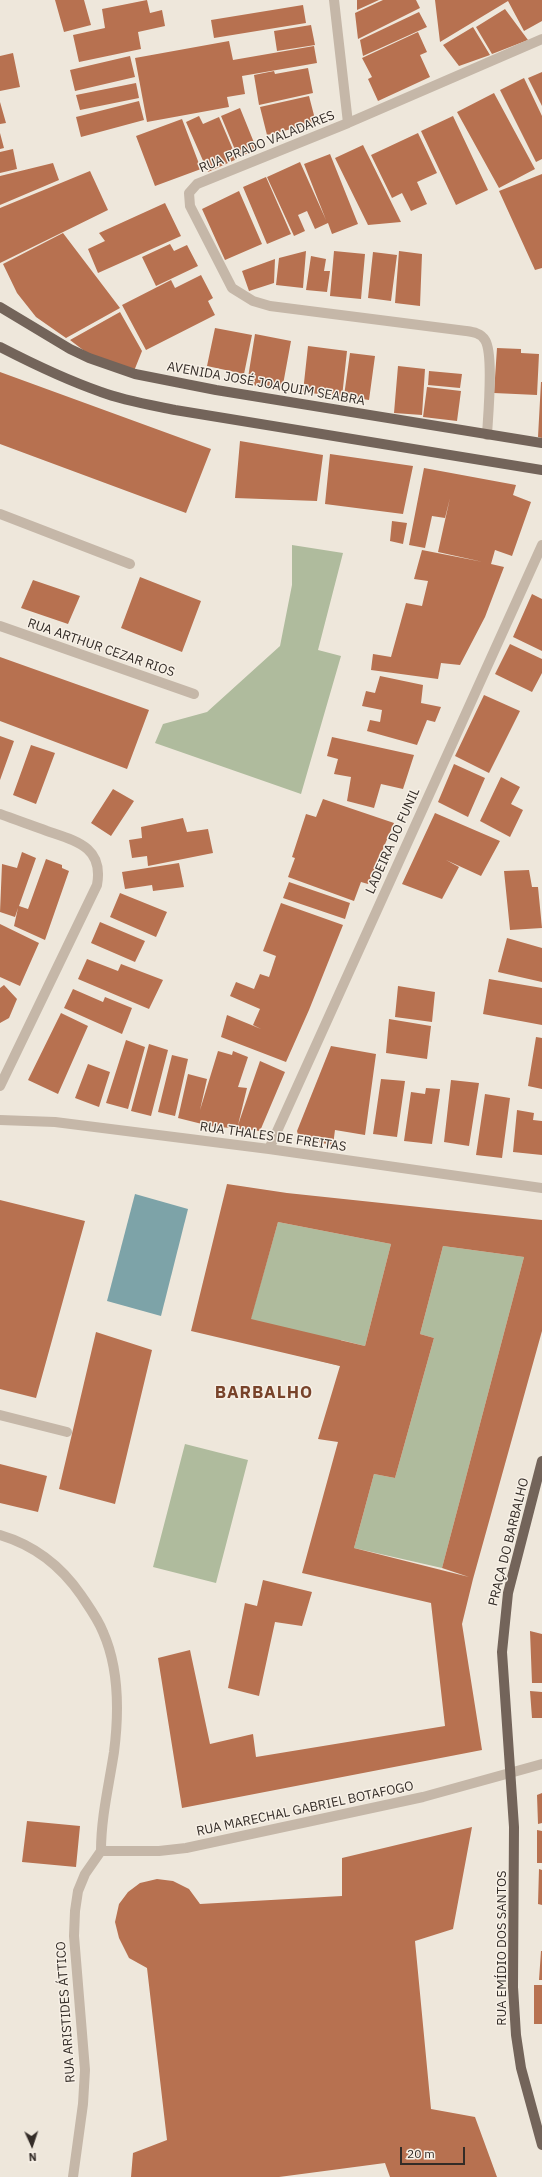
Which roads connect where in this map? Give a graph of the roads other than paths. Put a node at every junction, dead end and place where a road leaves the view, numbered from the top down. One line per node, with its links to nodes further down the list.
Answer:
1 (334, 0): 3 (street)
2 (542, 39): 3 (street, RUA PRADO VALADARES)
3 (348, 123): 6 (street, RUA PRADO VALADARES)
4 (0, 307): 6 (main road, AVENIDA JOSÉ JOAQUIM SEABRA)
5 (0, 347): 8 (main road)
6 (487, 435): 7 (main road, AVENIDA JOSÉ JOAQUIM SEABRA)
7 (542, 443)
8 (542, 470)
9 (0, 514): 11 (street)
10 (542, 545): 17 (street, LADEIRA DO FUNIL)
11 (130, 564)
12 (0, 626): 13 (street, RUA ARTHUR CEZAR RIOS)
13 (194, 694)
14 (0, 814): 15 (street)
15 (0, 1083)
16 (0, 1120): 17 (street, RUA THALES DE FREITAS)
17 (269, 1149): 18 (street, RUA THALES DE FREITAS)
18 (542, 1188)
19 (0, 1414): 20 (street)
20 (67, 1432)
21 (542, 1461): 24 (main road, PRAÇA DO BARBALHO)
22 (0, 1535): 25 (street)
23 (542, 1764): 24 (street, RUA MARECHAL GABRIEL BOTAFOGO)
24 (511, 1772): 25 (street, RUA MARECHAL GABRIEL BOTAFOGO); 26 (main road, RUA EMÍDIO DOS SANTOS)
25 (102, 1851): 27 (street, RUA ARISTIDES ÁTTICO)
26 (542, 2145)
27 (73, 2177)

